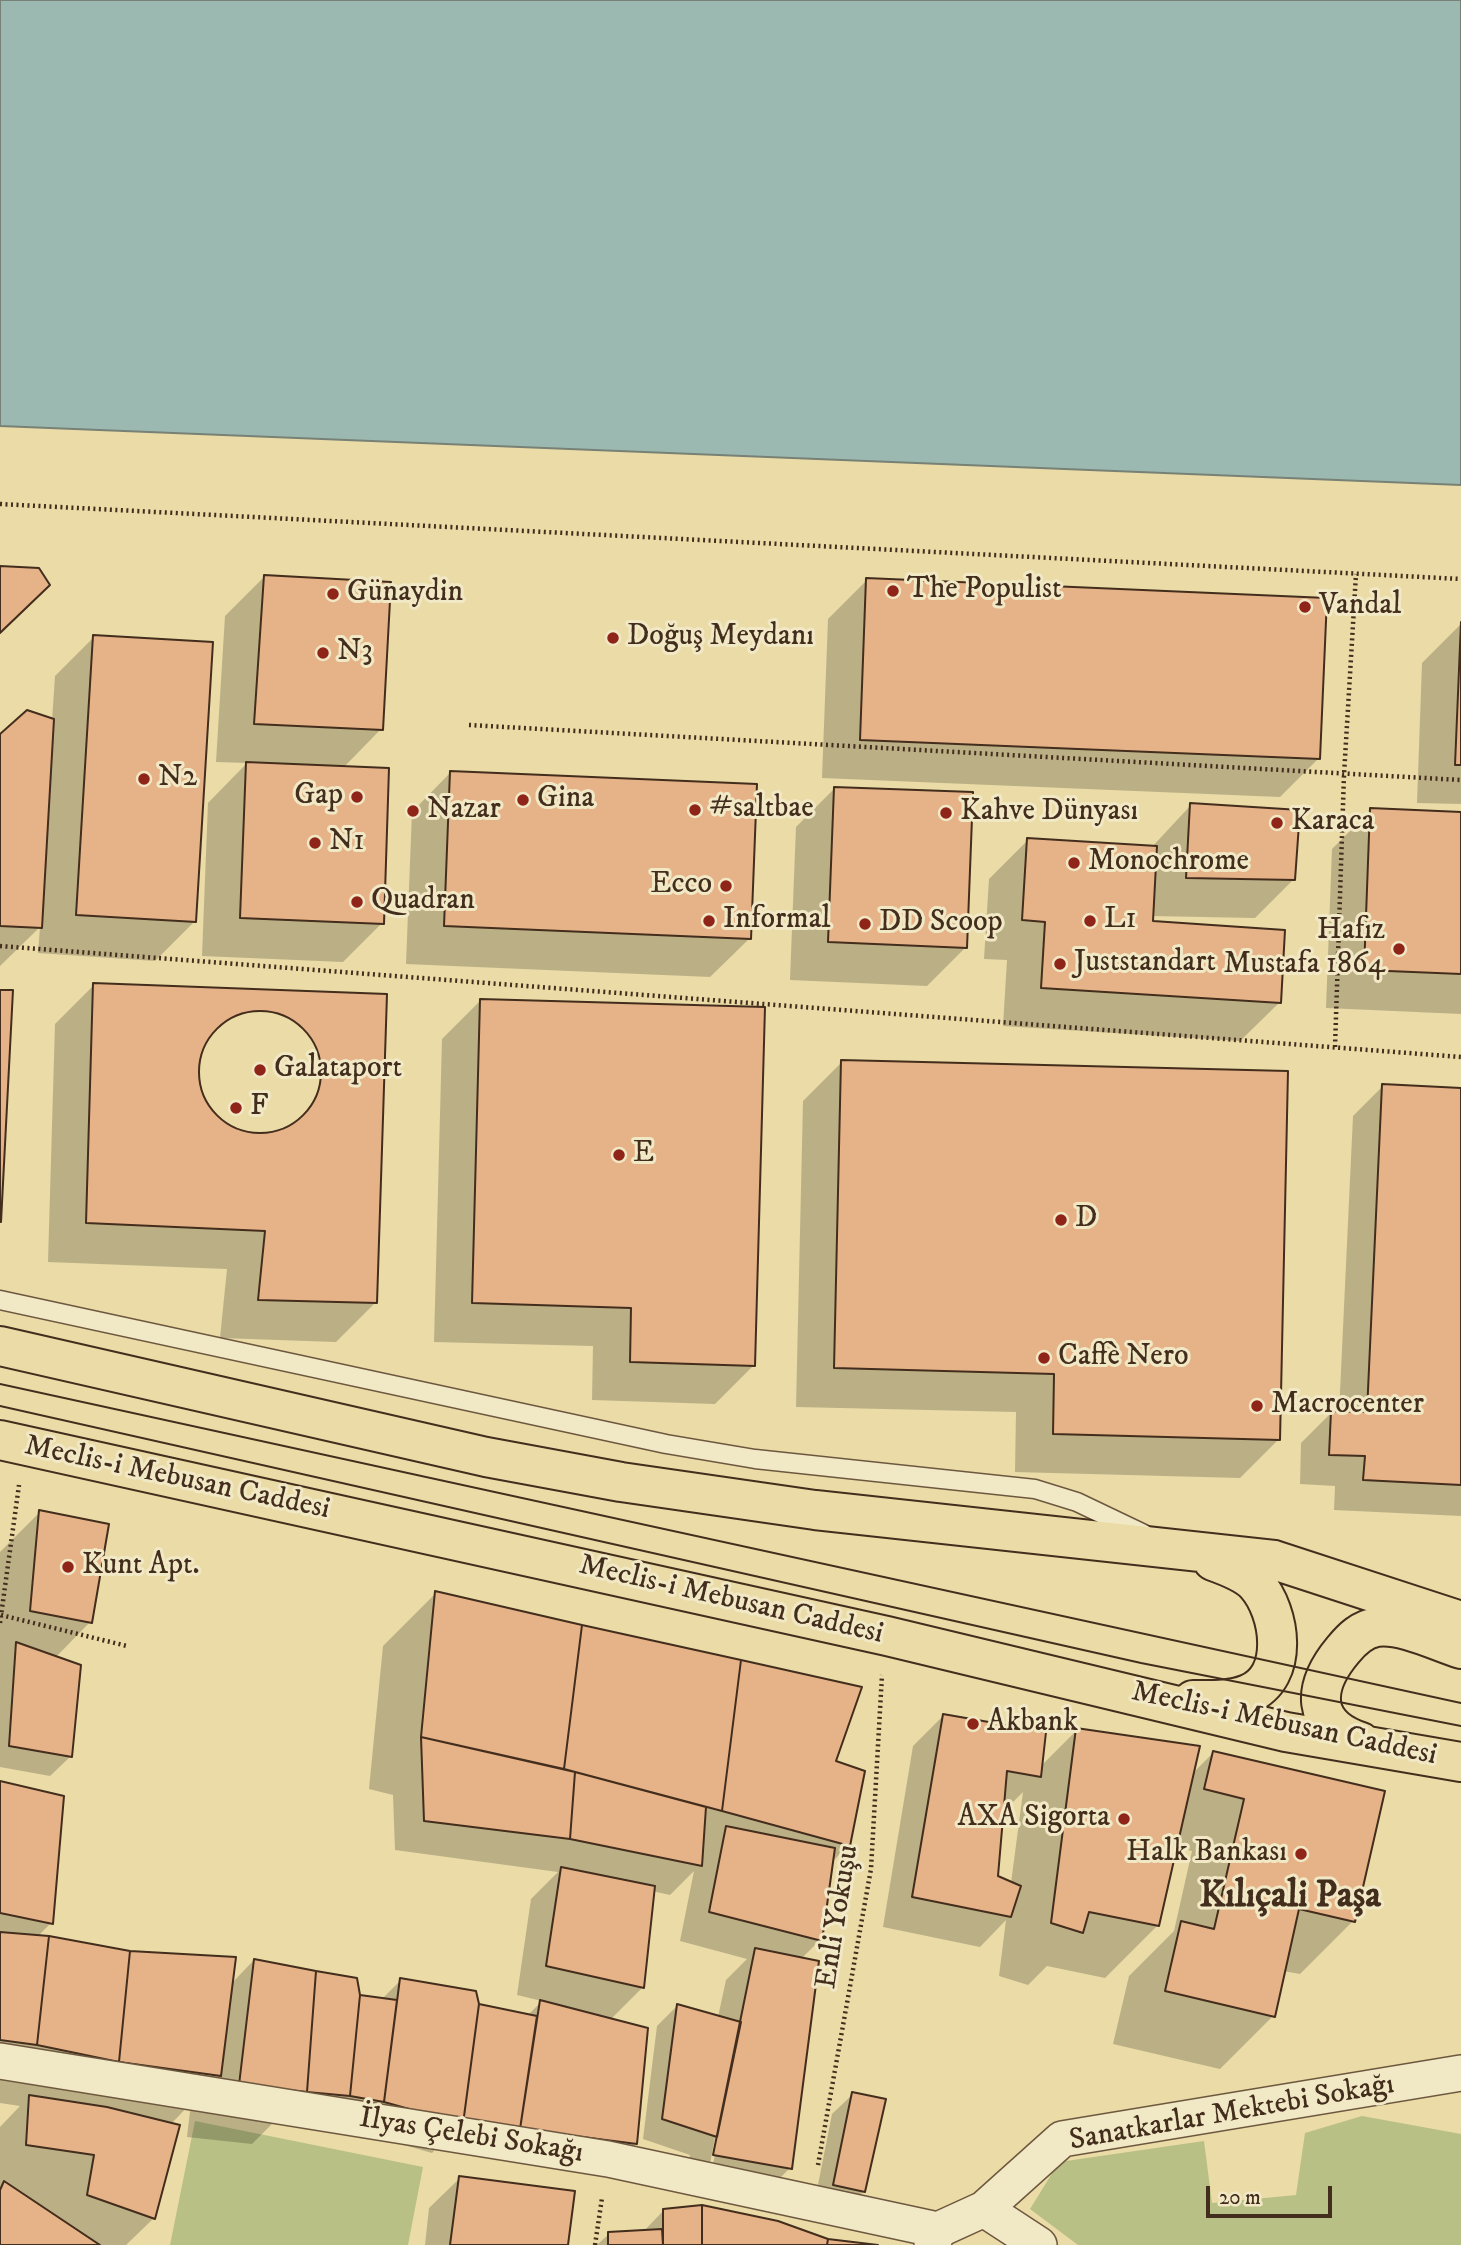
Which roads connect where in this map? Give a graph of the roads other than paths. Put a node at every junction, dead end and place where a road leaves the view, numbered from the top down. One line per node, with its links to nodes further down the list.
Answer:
1 (0, 1300): 4 (lane)
2 (0, 1346): 4 (main road)
3 (10, 1442): 7 (main road, Meclis-i Mebusan Caddesi)
4 (1178, 1551): 5 (main road); 7 (main road)
5 (1461, 1621)
6 (1461, 1649): 8 (main road)
7 (1143, 1696): 8 (main road, Meclis-i Mebusan Caddesi)
8 (1373, 1746): 9 (main road, Meclis-i Mebusan Caddesi)
9 (1461, 1762)
10 (0, 2061): 13 (street, İlyas Çelebi Sokağı)
11 (1461, 2073): 12 (street, Sanatkarlar Mektebi Sokağı)
12 (984, 2209): 13 (street, Sanatkarlar Mektebi Sokağı); 14 (street)
13 (935, 2238)
14 (1039, 2245)

